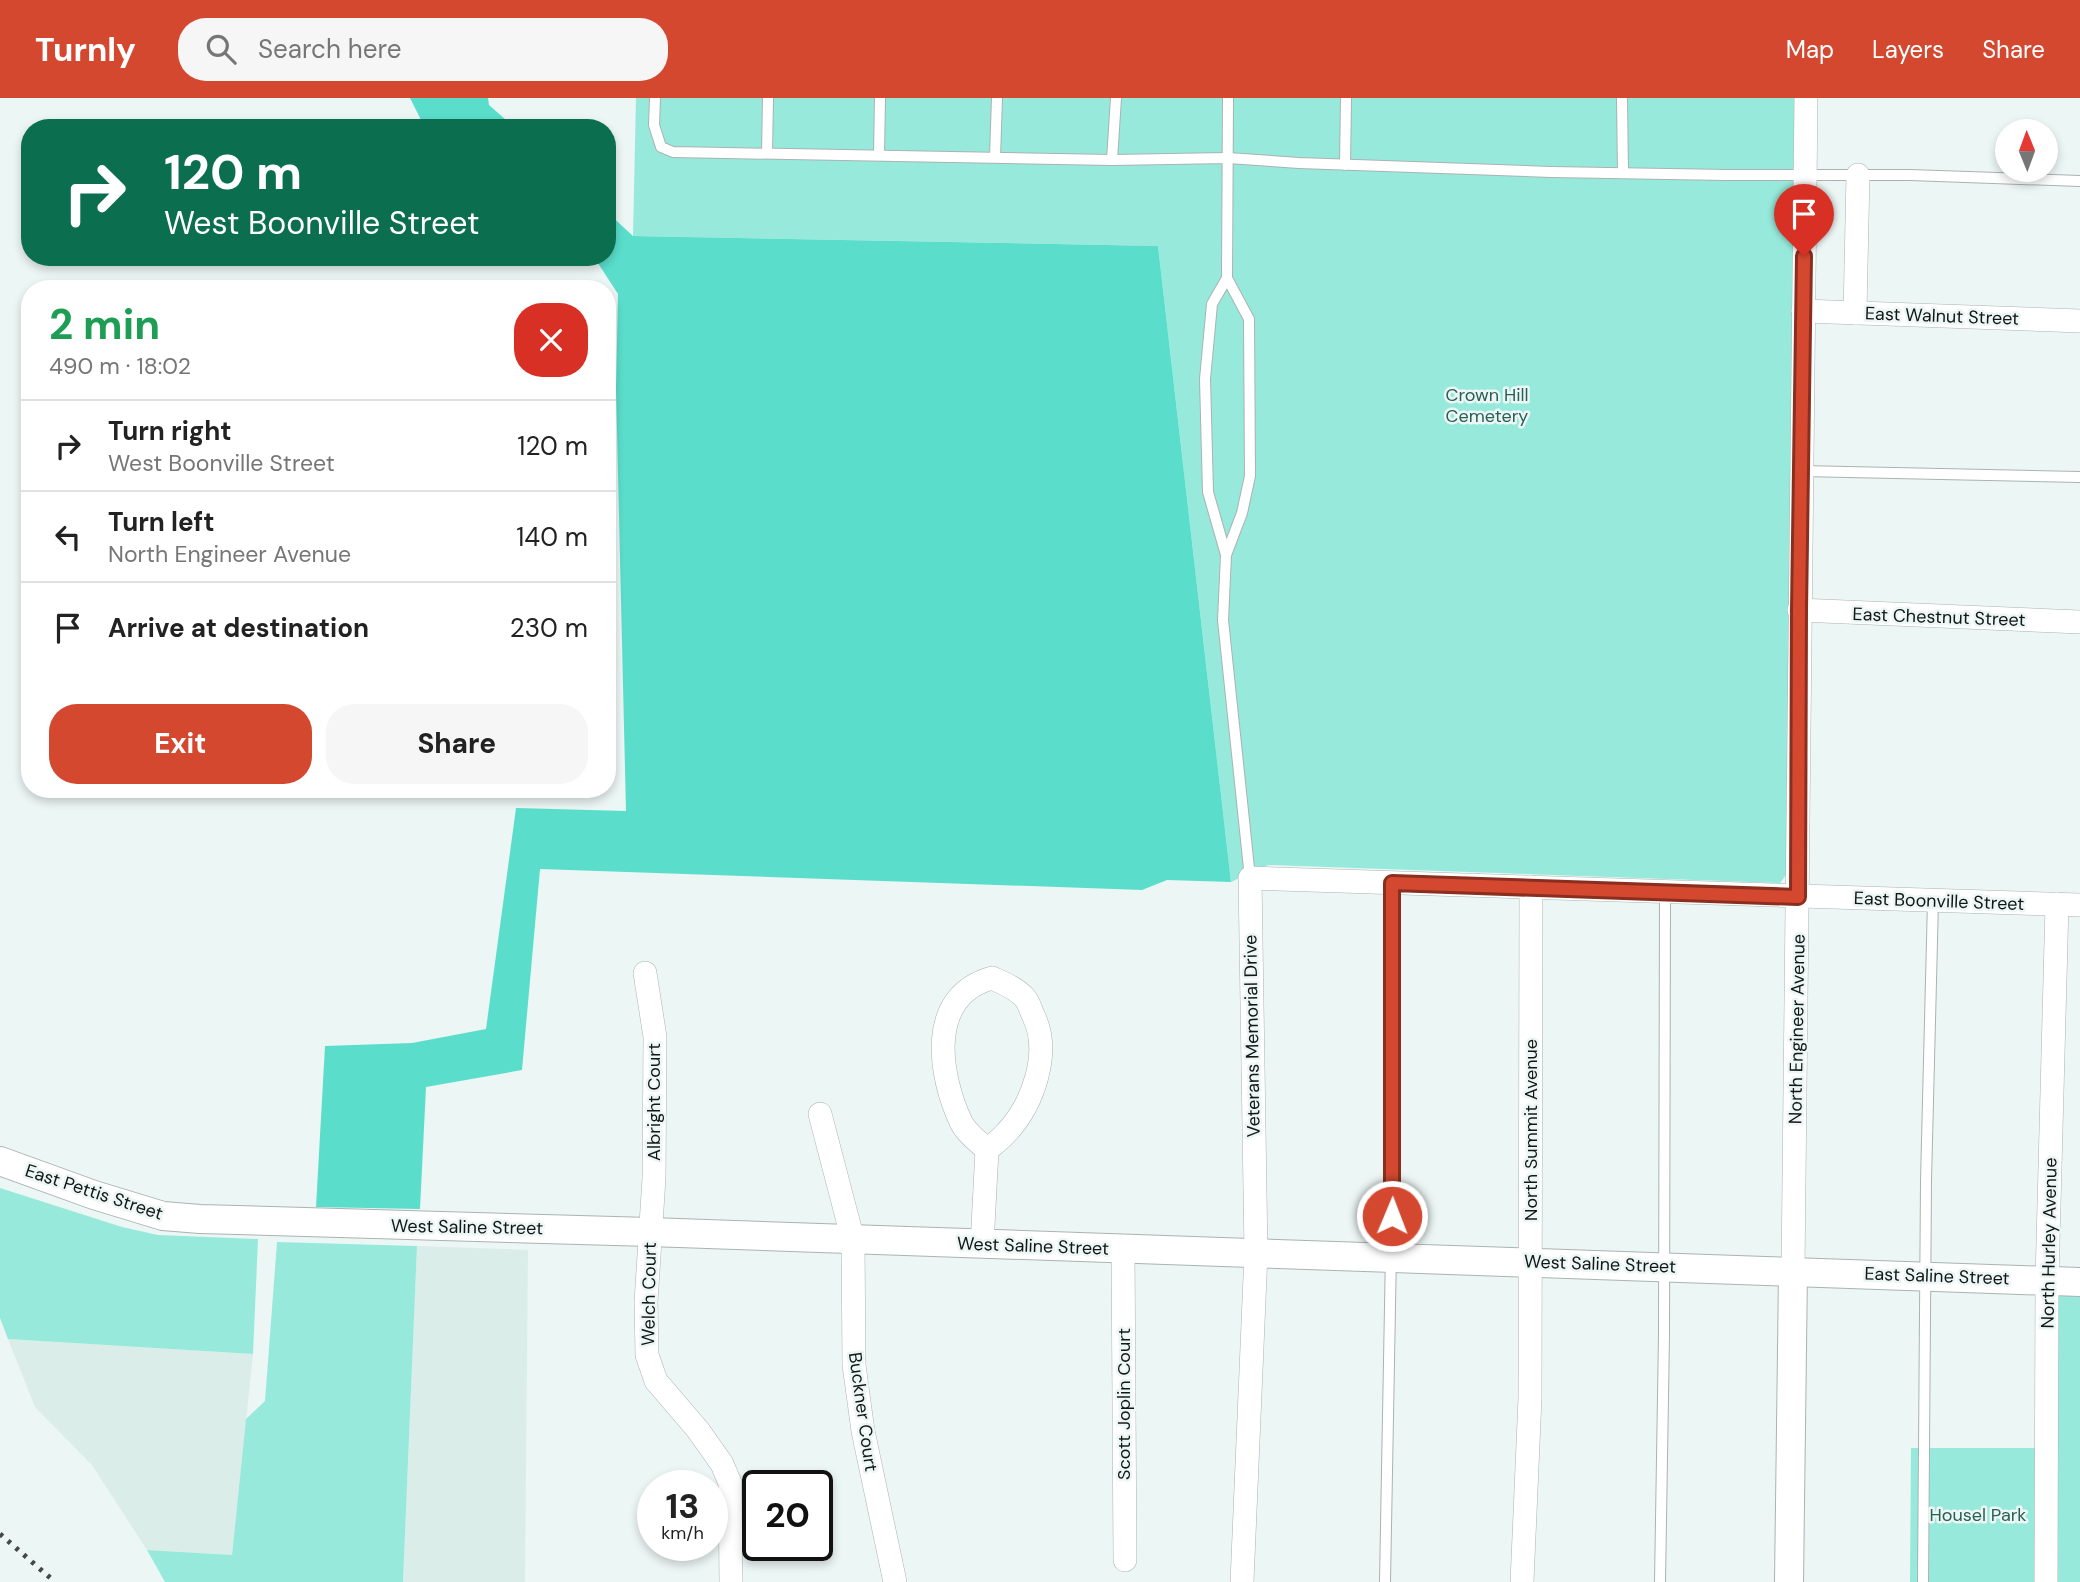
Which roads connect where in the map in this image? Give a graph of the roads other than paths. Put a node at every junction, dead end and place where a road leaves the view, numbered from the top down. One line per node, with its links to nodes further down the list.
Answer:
1 (655, 98): 10 (lane)
2 (768, 98): 10 (lane)
3 (880, 98): 11 (lane)
4 (997, 98): 12 (lane)
5 (1116, 98): 14 (lane)
6 (1228, 98): 13 (lane, Veterans Memorial Drive)
7 (1346, 98): 15 (lane)
8 (1622, 98): 16 (lane)
9 (1806, 98): 17 (street, North Engineer Avenue)
10 (766, 153): 11 (lane)
11 (879, 155): 12 (lane)
12 (995, 158): 14 (lane)
13 (1228, 158): 14 (lane); 15 (lane); 20 (lane, Veterans Memorial Drive)
14 (1112, 160)
15 (1345, 165): 16 (lane)
16 (1623, 173): 17 (lane)
17 (1805, 174): 18 (lane); 21 (street, North Engineer Avenue)
18 (1858, 175): 19 (lane); 22 (street)
19 (2080, 181)
20 (1227, 278): 26 (lane, Veterans Memorial Drive); 26 (lane, Veterans Memorial Drive)
21 (1803, 311): 22 (street, East Walnut Street); 24 (street, North Engineer Avenue)
22 (1855, 313): 23 (street, East Walnut Street)
23 (2080, 321)
24 (1801, 471): 25 (lane); 27 (street, North Engineer Avenue)
25 (2080, 477)
26 (1226, 555): 29 (lane, Veterans Memorial Drive)
27 (1799, 610): 28 (street, East Chestnut Street); 33 (street, North Engineer Avenue)
28 (2080, 622)
29 (1250, 878): 30 (street, East Boonville Street); 46 (street, Veterans Memorial Drive)
30 (1392, 883): 31 (street, East Boonville Street); 47 (lane)
31 (1531, 887): 32 (street, East Boonville Street); 48 (street, North Summit Avenue)
32 (1665, 892): 33 (street, East Boonville Street); 49 (lane)
33 (1798, 897): 34 (street, East Boonville Street); 50 (street, North Engineer Avenue)
34 (1933, 901): 35 (street, East Boonville Street); 51 (lane)
35 (2057, 904): 36 (street, East Boonville Street); 52 (street, North Hurley Avenue)
36 (2080, 905)
37 (645, 973): 42 (street, Albright Court)
38 (820, 1114): 43 (street, Buckner Court)
39 (987, 1150): 39 (street); 44 (street)
40 (0, 1161): 41 (street, East Pettis Street)
41 (273, 1222): 42 (street, West Saline Street)
42 (650, 1232): 43 (street, West Saline Street); 55 (street, Welch Court)
43 (853, 1240): 44 (street, West Saline Street); 56 (street, Buckner Court)
44 (982, 1245): 45 (street, West Saline Street)
45 (1123, 1248): 46 (street, West Saline Street); 54 (street, Scott Joplin Court)
46 (1256, 1253): 47 (street, West Saline Street); 57 (street, Veterans Memorial Drive)
47 (1391, 1257): 48 (street, West Saline Street); 58 (lane)
48 (1531, 1261): 49 (street, West Saline Street); 59 (street, North Summit Avenue)
49 (1664, 1266): 50 (street, West Saline Street); 60 (lane)
50 (1793, 1271): 51 (street, East Saline Street); 61 (street, North Engineer Avenue)
51 (1925, 1276): 52 (street, East Saline Street); 62 (lane)
52 (2047, 1280): 53 (street, East Saline Street); 63 (street, North Hurley Avenue)
53 (2080, 1282)
54 (1125, 1560)
55 (731, 1582)
56 (895, 1582)
57 (1241, 1582)
58 (1385, 1582)
59 (1522, 1582)
60 (1660, 1582)
61 (1788, 1582)
62 (1923, 1582)
63 (2046, 1582)

